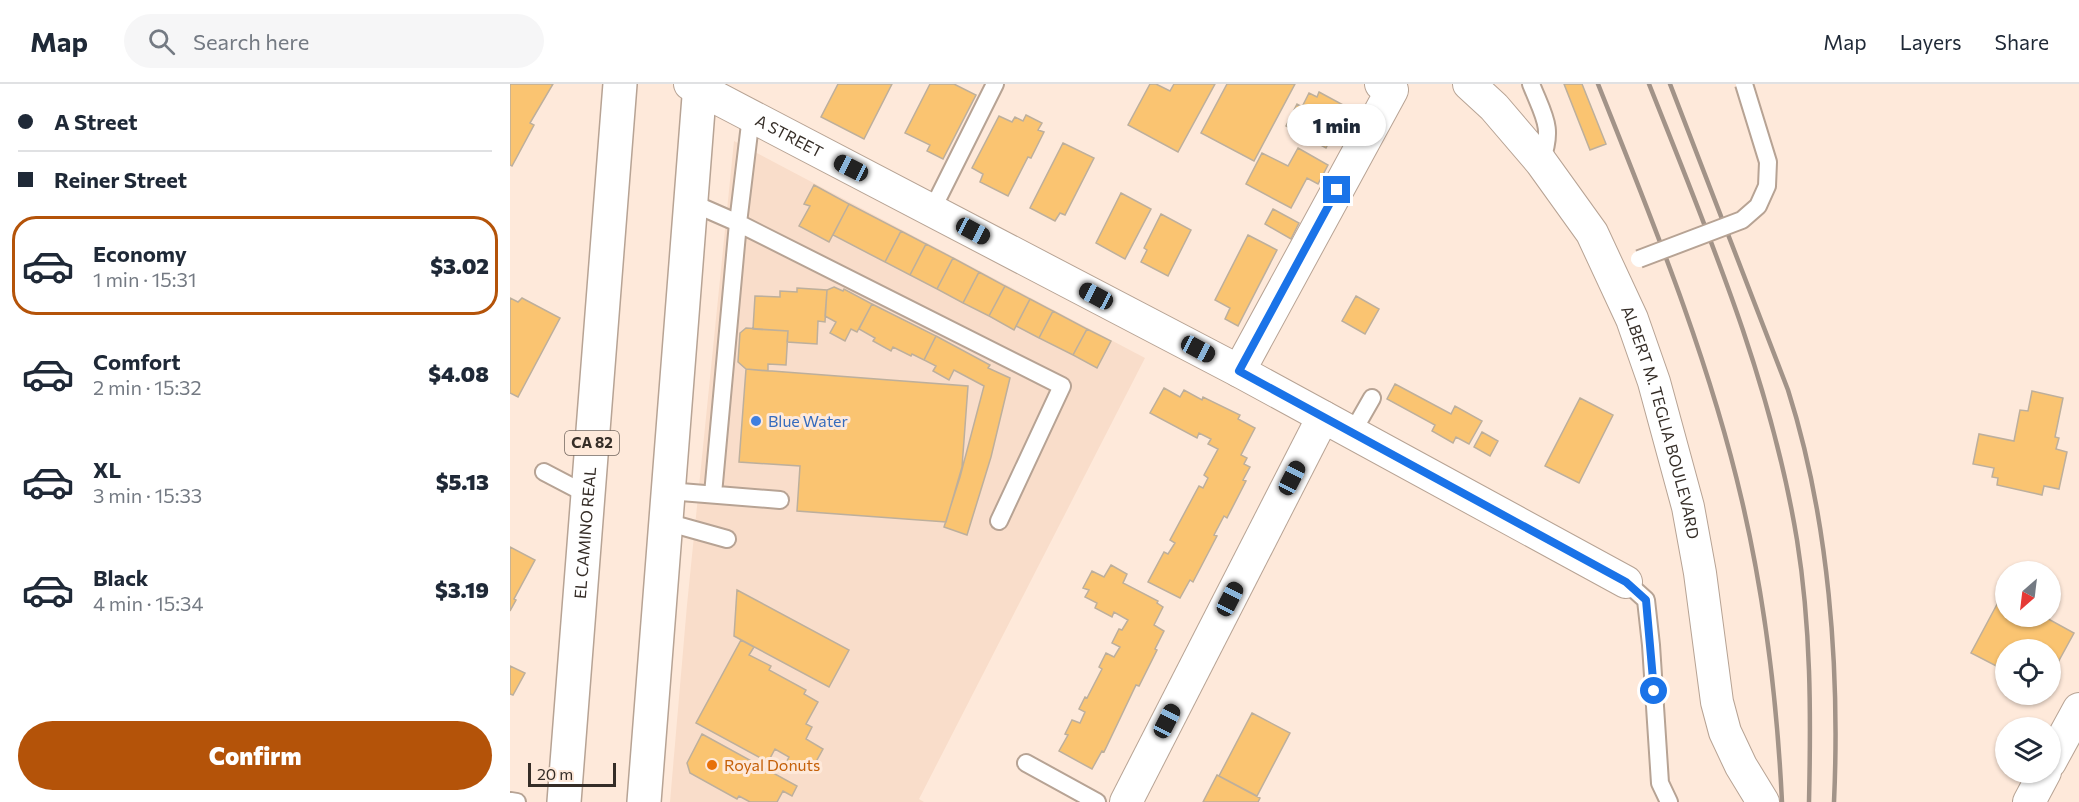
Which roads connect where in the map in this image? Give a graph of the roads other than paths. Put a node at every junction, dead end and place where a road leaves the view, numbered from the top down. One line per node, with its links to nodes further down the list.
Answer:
1 (621, 84): 21 (main road, EL CAMINO REAL / CA 82)
2 (995, 84): 12 (lane)
3 (1469, 84): 8 (street, ALBERT M. TEGLIA BOULEVARD)
4 (1531, 84): 10 (lane)
5 (1744, 84): 14 (lane, bridge)
6 (696, 86): 9 (street, A STREET); 11 (main road)
7 (1387, 87): 15 (street)
8 (1491, 95): 10 (street, ALBERT M. TEGLIA BOULEVARD)
9 (751, 116): 12 (street, A STREET); 13 (lane)
10 (1541, 162): 14 (street, ALBERT M. TEGLIA BOULEVARD)
11 (690, 202): 13 (lane); 23 (main road)
12 (932, 210): 15 (street, A STREET)
13 (738, 223): 20 (lane); 24 (lane)
14 (1610, 271): 38 (street, ALBERT M. TEGLIA BOULEVARD)
15 (1239, 371): 17 (street, A STREET)
16 (1372, 398): 18 (lane)
17 (1323, 417): 18 (street, A STREET); 36 (street)
18 (1352, 433): 26 (street, A STREET)
19 (544, 472): 21 (lane)
20 (713, 494): 22 (lane); 23 (lane)
21 (588, 495): 33 (main road, EL CAMINO REAL / CA 82)
22 (780, 500)
23 (667, 506): 25 (lane); 34 (main road)
24 (999, 521)
25 (727, 539)
26 (1626, 582): 37 (lane, A STREET)
27 (2079, 708): 28 (street)
28 (2061, 742)
29 (1026, 763): 35 (lane)
30 (2039, 783): 39 (street)
31 (511, 801): 32 (lane)
32 (517, 802)
33 (564, 802)
34 (644, 802)
35 (1097, 802)
36 (1126, 802)
37 (1669, 802)
38 (1763, 802)
39 (2029, 802)

